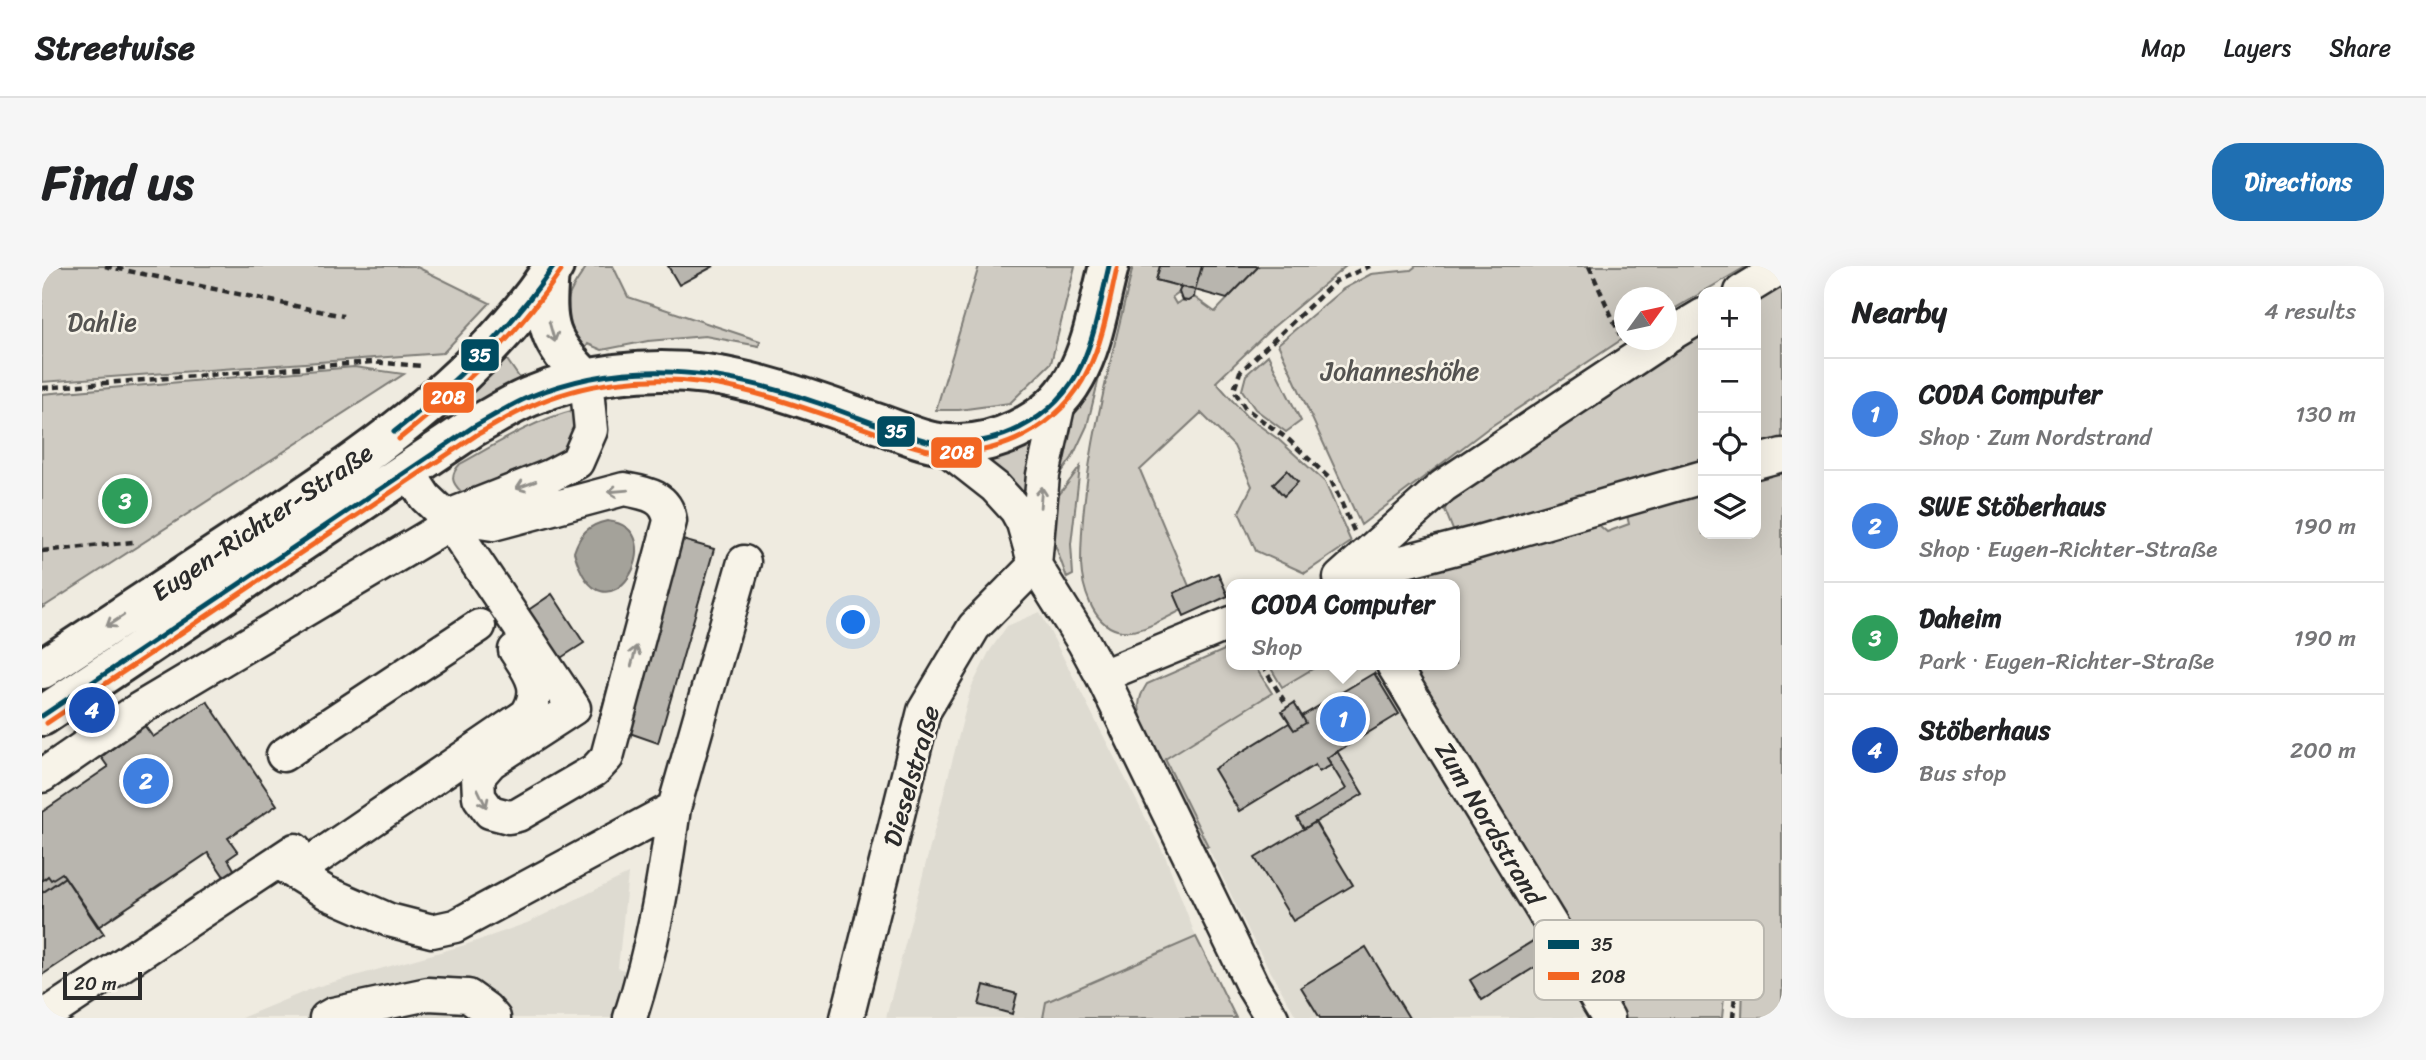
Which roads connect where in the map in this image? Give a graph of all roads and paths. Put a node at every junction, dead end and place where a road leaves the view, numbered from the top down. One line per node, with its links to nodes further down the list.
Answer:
1 (105, 266): 8 (path)
2 (1109, 266): 16 (main road)
3 (1370, 266): 25 (path)
4 (1588, 266): 12 (path)
5 (1782, 267): 7 (street)
6 (552, 270): 13 (main road, Eugen-Richter-Straße); 14 (main road, one-way to 14)
7 (1749, 287)
8 (343, 316)
9 (1698, 318): 10 (street)
10 (1677, 331)
11 (1646, 350): 12 (street)
12 (1631, 359): 25 (street)
13 (465, 371): 15 (path); 32 (main road, Eugen-Richter-Straße, one-way to 32)
14 (586, 379): 17 (main road, Eugen-Richter-Straße); 20 (main road, Eugen-Richter-Straße); 22 (street, one-way to 22)
15 (42, 388)
16 (1060, 398): 17 (main road); 27 (street, one-way to 16)
17 (934, 442): 27 (street)
18 (1782, 455): 19 (street)
19 (1761, 461)
20 (408, 471): 22 (street); 37 (main road, Eugen-Richter-Straße)
21 (1698, 478): 29 (street)
22 (441, 525): 22 (street, one-way to 22); 39 (street); 41 (street)
23 (133, 542): 24 (path)
24 (42, 551)
25 (1365, 554): 28 (street)
26 (744, 562): 40 (street)
27 (1035, 565): 35 (street); 49 (street, Dieselstraße)
28 (1339, 579)
29 (1347, 579)
30 (1226, 625): 35 (street)
31 (479, 626): 38 (street)
32 (42, 669)
33 (1265, 670): 36 (path)
34 (1396, 670): 42 (street, Zum Nordstrand)
35 (1102, 676): 50 (street)
36 (1288, 706)
37 (42, 716)
38 (283, 755)
39 (42, 776)
40 (674, 808): 41 (street); 48 (street)
41 (291, 860): 45 (street)
42 (1548, 920)
43 (1597, 1000): 51 (street, Zum Nordstrand)
44 (1735, 1000): 52 (path)
45 (42, 1018)
46 (326, 1018): 47 (street)
47 (494, 1018)
48 (630, 1018)
49 (847, 1018)
50 (1272, 1018)
51 (1608, 1018)
52 (1733, 1018)

